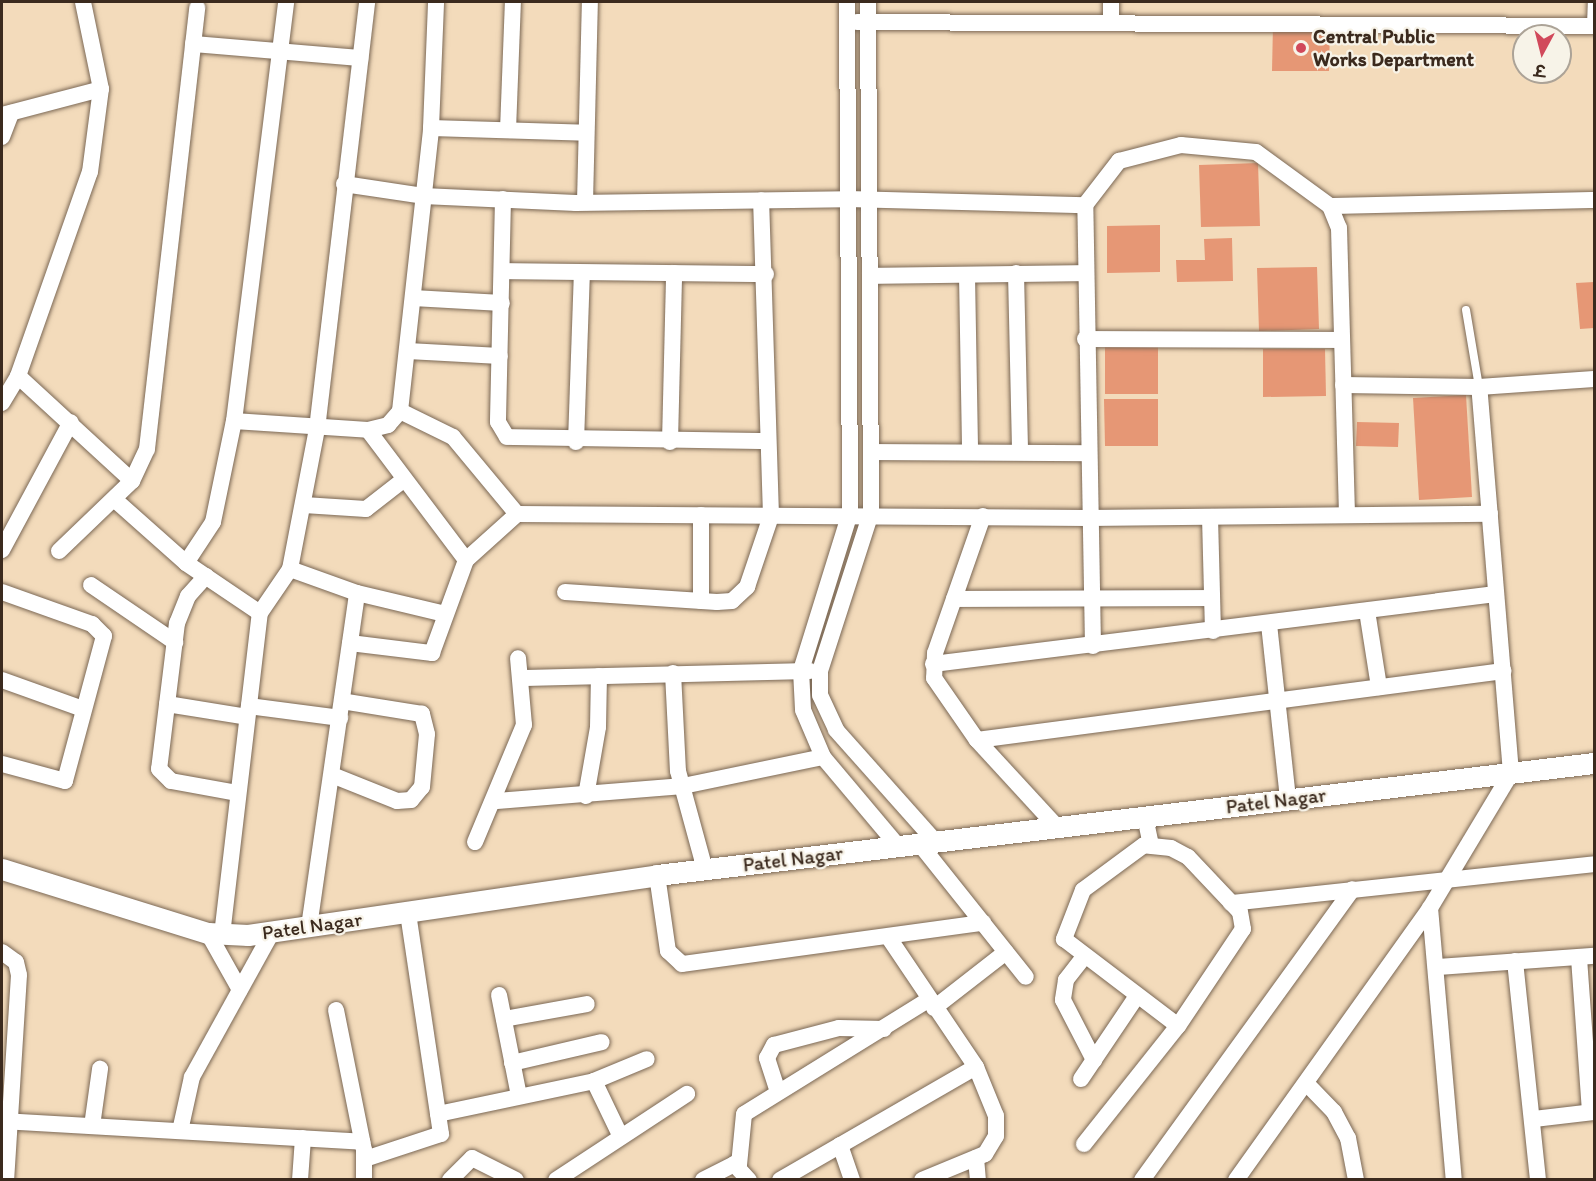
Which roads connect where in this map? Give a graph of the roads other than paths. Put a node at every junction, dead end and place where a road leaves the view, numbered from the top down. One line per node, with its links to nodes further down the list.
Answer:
1 (83, 2): 19 (street)
2 (286, 2): 17 (street)
3 (367, 2): 18 (street)
4 (435, 2): 21 (street)
5 (513, 2): 22 (street)
6 (590, 2): 23 (street)
7 (847, 2): 13 (street)
8 (868, 2): 14 (street)
9 (1111, 2): 12 (street)
10 (1592, 2): 15 (lane)
11 (197, 8): 16 (street)
12 (1111, 21): 14 (street); 15 (street)
13 (847, 22): 14 (street); 28 (street)
14 (868, 22): 30 (street)
15 (1593, 26)
16 (193, 44): 17 (street); 67 (street)
17 (280, 50): 18 (street); 56 (street)
18 (360, 58): 25 (street)
19 (101, 89): 20 (street); 50 (street)
20 (6, 114): 24 (street)
21 (431, 128): 22 (street); 26 (street)
22 (508, 130): 23 (street)
23 (586, 133): 32 (street)
24 (2, 137)
25 (344, 184): 26 (street); 58 (street)
26 (423, 196): 27 (street); 43 (street)
27 (503, 199): 32 (street); 35 (street)
28 (848, 199): 29 (street); 30 (street); 71 (street)
29 (761, 200): 32 (street); 40 (street)
30 (871, 200): 33 (street); 42 (street)
31 (1594, 200): 34 (street)
32 (585, 202)
33 (1084, 205): 34 (street); 39 (street)
34 (1330, 206): 47 (street)
35 (502, 271): 36 (street); 44 (street)
36 (582, 273): 37 (street); 61 (street)
37 (674, 273): 40 (street); 62 (street)
38 (1016, 273): 39 (street); 41 (street); 65 (street)
39 (1085, 273): 46 (street)
40 (765, 274): 60 (street)
41 (967, 275): 42 (street); 63 (street)
42 (870, 276): 64 (street)
43 (413, 298): 44 (street); 48 (street)
44 (502, 303): 49 (street)
45 (1466, 310): 53 (lane)
46 (1085, 339): 47 (street); 66 (street)
47 (1342, 340): 52 (street)
48 (408, 351): 49 (street); 55 (street)
49 (500, 356): 61 (street)
50 (18, 376): 54 (street); 57 (street)
51 (1594, 379): 53 (street)
52 (1342, 386): 53 (street); 76 (street)
53 (1479, 387): 74 (street)
54 (2, 403)
55 (400, 411): 59 (street); 73 (street)
56 (234, 421): 58 (street); 84 (street)
57 (71, 422): 67 (street); 81 (street)
58 (317, 429): 59 (street); 70 (street)
59 (368, 430): 68 (street)
60 (767, 441): 62 (street); 77 (street)
61 (576, 442): 62 (street)
62 (670, 442)
63 (970, 451): 64 (street); 65 (street)
64 (874, 452): 72 (street)
65 (1020, 452): 66 (street)
66 (1087, 453): 80 (street)
67 (132, 481): 69 (street)
68 (402, 481): 70 (street); 83 (street)
69 (114, 499): 82 (street); 84 (street)
70 (304, 506): 85 (street)
71 (850, 513): 72 (street); 77 (street); 106 (street)
72 (871, 513): 78 (street); 107 (street)
73 (517, 514): 75 (street); 83 (street)
74 (1490, 514): 76 (street); 91 (street)
75 (702, 515): 77 (street); 95 (street)
76 (1347, 515): 79 (street)
77 (771, 516): 95 (street)
78 (983, 516): 80 (street); 93 (street)
79 (1210, 517): 80 (street); 92 (street)
80 (1088, 518): 94 (street)
81 (2, 550)
82 (59, 551)
83 (466, 560): 98 (street)
84 (186, 563): 86 (street)
85 (290, 569): 90 (street); 97 (street)
86 (206, 576): 97 (street); 101 (street)
87 (91, 585): 101 (street)
88 (2, 592): 117 (street)
89 (565, 592): 95 (street)
90 (357, 593): 98 (street); 102 (street)
91 (1496, 594): 96 (street); 108 (street)
92 (1212, 598): 94 (street); 100 (street)
93 (954, 599): 94 (street); 105 (street)
94 (1091, 600): 103 (street)
95 (701, 601)
96 (1367, 611): 99 (street); 113 (street)
97 (260, 613): 118 (street)
98 (446, 614): 102 (street)
99 (1269, 624): 100 (street); 115 (street)
100 (1213, 631): 103 (street)
101 (175, 642): 116 (street)
102 (350, 643): 114 (street)
103 (1093, 646): 105 (street)
104 (518, 658): 111 (street)
105 (933, 664): 120 (street)
106 (801, 670): 107 (street); 109 (street); 121 (street)
107 (820, 671): 134 (street)
108 (1503, 671): 113 (street); 124 (street)
109 (673, 673): 110 (street); 126 (street)
110 (599, 676): 111 (street); 128 (street)
111 (523, 678): 130 (street)
112 (2, 680): 117 (street)
113 (1378, 687): 115 (street)
114 (342, 701): 119 (street); 125 (street)
115 (1277, 701): 120 (street); 129 (street)
116 (167, 704): 118 (street); 127 (street)
117 (83, 709): 123 (street)
118 (248, 712): 119 (street); 127 (street)
119 (340, 718): 125 (street)
120 (977, 740): 132 (street)
121 (823, 757): 126 (street); 136 (street)
122 (1594, 763): 124 (street, Patel Nagar)
123 (2, 764)
124 (1512, 773): 129 (street, Patel Nagar); 141 (street)
125 (332, 775): 147 (street)
126 (683, 786): 128 (street); 139 (street)
127 (238, 793): 149 (street)
128 (586, 796): 130 (street)
129 (1288, 800): 131 (street, Patel Nagar)
130 (497, 801): 133 (street)
131 (1145, 817): 132 (street, Patel Nagar); 135 (street)
132 (1057, 827): 134 (street, Patel Nagar)
133 (475, 842)
134 (927, 842): 136 (street, Patel Nagar); 146 (street)
135 (1151, 845): 143 (street); 154 (street)
136 (898, 846): 139 (street, Patel Nagar)
137 (1594, 864): 141 (street)
138 (2, 869): 149 (street, Patel Nagar)
139 (705, 870): 140 (street, Patel Nagar)
140 (657, 875): 145 (street, Patel Nagar); 150 (street)
141 (1444, 879): 142 (street); 144 (street)
142 (1353, 890): 143 (street); 206 (street)
143 (1231, 903): 165 (street)
144 (1430, 908): 156 (street); 177 (street)
145 (408, 912): 147 (street, Patel Nagar); 182 (street)
146 (983, 923): 150 (street); 152 (street)
147 (309, 927): 148 (street, Patel Nagar)
148 (272, 932): 149 (street, Patel Nagar); 158 (street)
149 (215, 934): 158 (street)
150 (889, 938): 162 (street)
151 (2, 952): 168 (street)
152 (1006, 952): 157 (street); 162 (street)
153 (1587, 957): 155 (street); 167 (street)
154 (1083, 958): 160 (street); 171 (street)
155 (1515, 961): 156 (street); 183 (street)
156 (1438, 967): 209 (street)
157 (1026, 977)
158 (240, 990): 186 (street)
159 (499, 995): 164 (street)
160 (1137, 996): 165 (street); 171 (street)
161 (587, 1004): 164 (street)
162 (931, 1004): 166 (street); 173 (street)
163 (336, 1010): 191 (street)
164 (504, 1019): 172 (street)
165 (1178, 1026): 189 (street)
166 (884, 1029): 178 (street); 178 (street)
167 (1589, 1035): 181 (street)
168 (8, 1040): 184 (street)
169 (602, 1042): 172 (street)
170 (647, 1059): 176 (street)
171 (1094, 1060): 175 (street)
172 (512, 1063): 180 (street)
173 (976, 1067): 190 (street); 192 (street)
174 (100, 1069): 185 (street)
175 (1081, 1079)
176 (594, 1081): 180 (street); 187 (street)
177 (1307, 1084): 207 (street); 208 (street)
178 (778, 1092): 193 (street)
179 (687, 1094): 187 (street)
180 (519, 1096): 182 (street)
181 (1592, 1112): 183 (street)
182 (438, 1114): 191 (street)
183 (1534, 1119): 210 (street)
184 (4, 1121): 185 (street); 194 (street)
185 (92, 1126): 186 (street)
186 (180, 1131): 188 (street)
187 (621, 1137): 199 (street)
188 (303, 1138): 191 (street); 195 (street)
189 (1084, 1144)
190 (840, 1145): 202 (street); 203 (street)
191 (363, 1150): 196 (street)
192 (976, 1158): 204 (street); 205 (street)
193 (739, 1165): 200 (street); 201 (street)
194 (6, 1179)
195 (300, 1179)
196 (364, 1179)
197 (450, 1179): 198 (street)
198 (516, 1179)
199 (556, 1179)
200 (703, 1179)
201 (749, 1179)
202 (780, 1179)
203 (852, 1179)
204 (922, 1179)
205 (978, 1179)
206 (1142, 1179)
207 (1236, 1179)
208 (1356, 1179)
209 (1454, 1179)
210 (1538, 1179)

